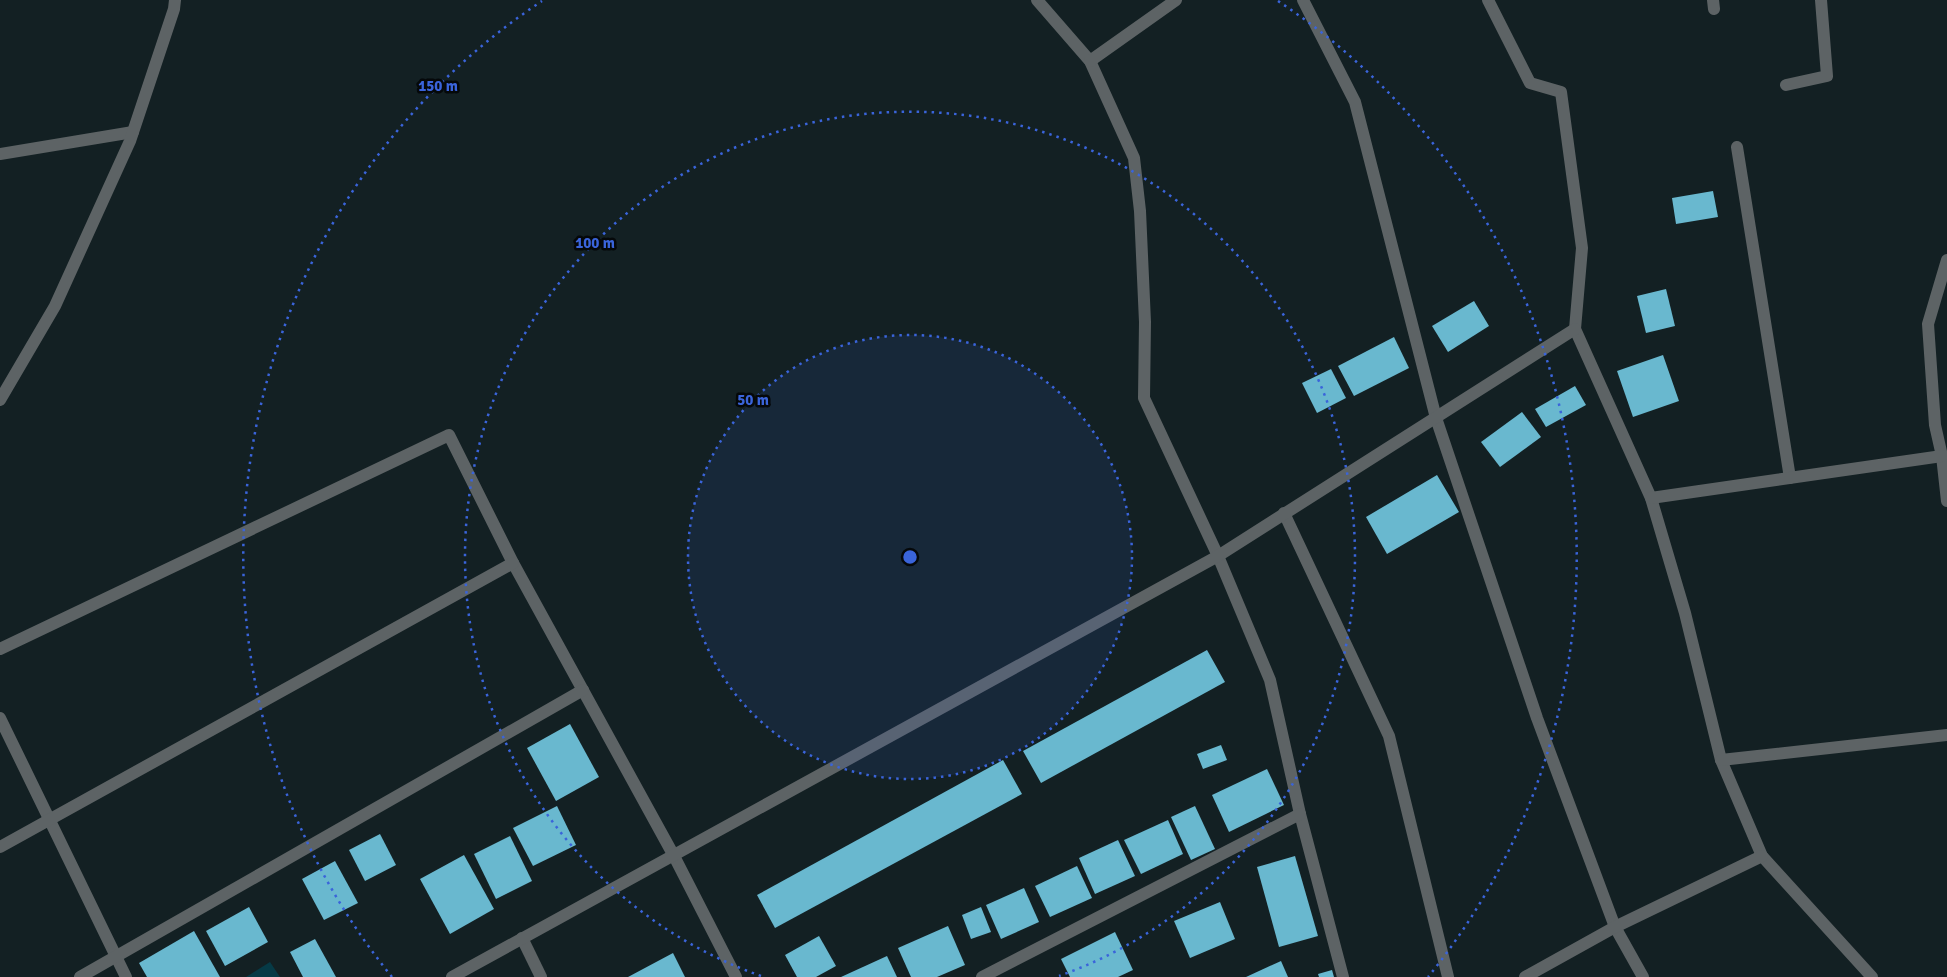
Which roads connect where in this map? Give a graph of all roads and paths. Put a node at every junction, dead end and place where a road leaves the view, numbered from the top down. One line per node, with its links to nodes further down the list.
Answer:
1 (175, 0): 9 (street)
2 (1037, 0): 7 (street)
3 (1176, 0): 7 (street)
4 (1303, 0): 15 (street)
5 (1488, 0): 13 (street)
6 (1821, 0): 8 (street)
7 (1090, 61): 22 (street)
8 (1786, 85)
9 (133, 132): 11 (street); 14 (street)
10 (1737, 147): 18 (street)
11 (0, 154)
12 (1947, 260): 16 (street)
13 (1576, 329): 15 (street); 19 (street)
14 (0, 400)
15 (1436, 418): 21 (street); 34 (street)
16 (1941, 424): 17 (street)
17 (1942, 456): 18 (street); 20 (street)
18 (1790, 478): 19 (street)
19 (1651, 498): 28 (street)
20 (1947, 500)
21 (1284, 514): 22 (street); 44 (street)
22 (1218, 556): 29 (street); 32 (street)
23 (513, 563): 24 (street); 25 (street); 30 (street)
24 (0, 649)
25 (584, 690): 32 (street); 36 (street)
26 (0, 718): 30 (street)
27 (1947, 736): 28 (street)
28 (1721, 760): 33 (street)
29 (1300, 814): 42 (street); 43 (street)
30 (49, 819): 31 (street); 36 (street)
31 (0, 846)
32 (674, 856): 35 (street); 41 (street)
33 (1762, 856): 34 (street); 47 (street)
34 (1615, 927): 45 (street); 46 (street)
35 (522, 938): 39 (street); 40 (street)
36 (116, 957): 37 (street); 38 (street)
37 (80, 977)
38 (126, 977)
39 (452, 977)
40 (541, 977)
41 (736, 977)
42 (982, 977)
43 (1343, 977)
44 (1448, 977)
45 (1525, 977)
46 (1643, 977)
47 (1872, 977)

